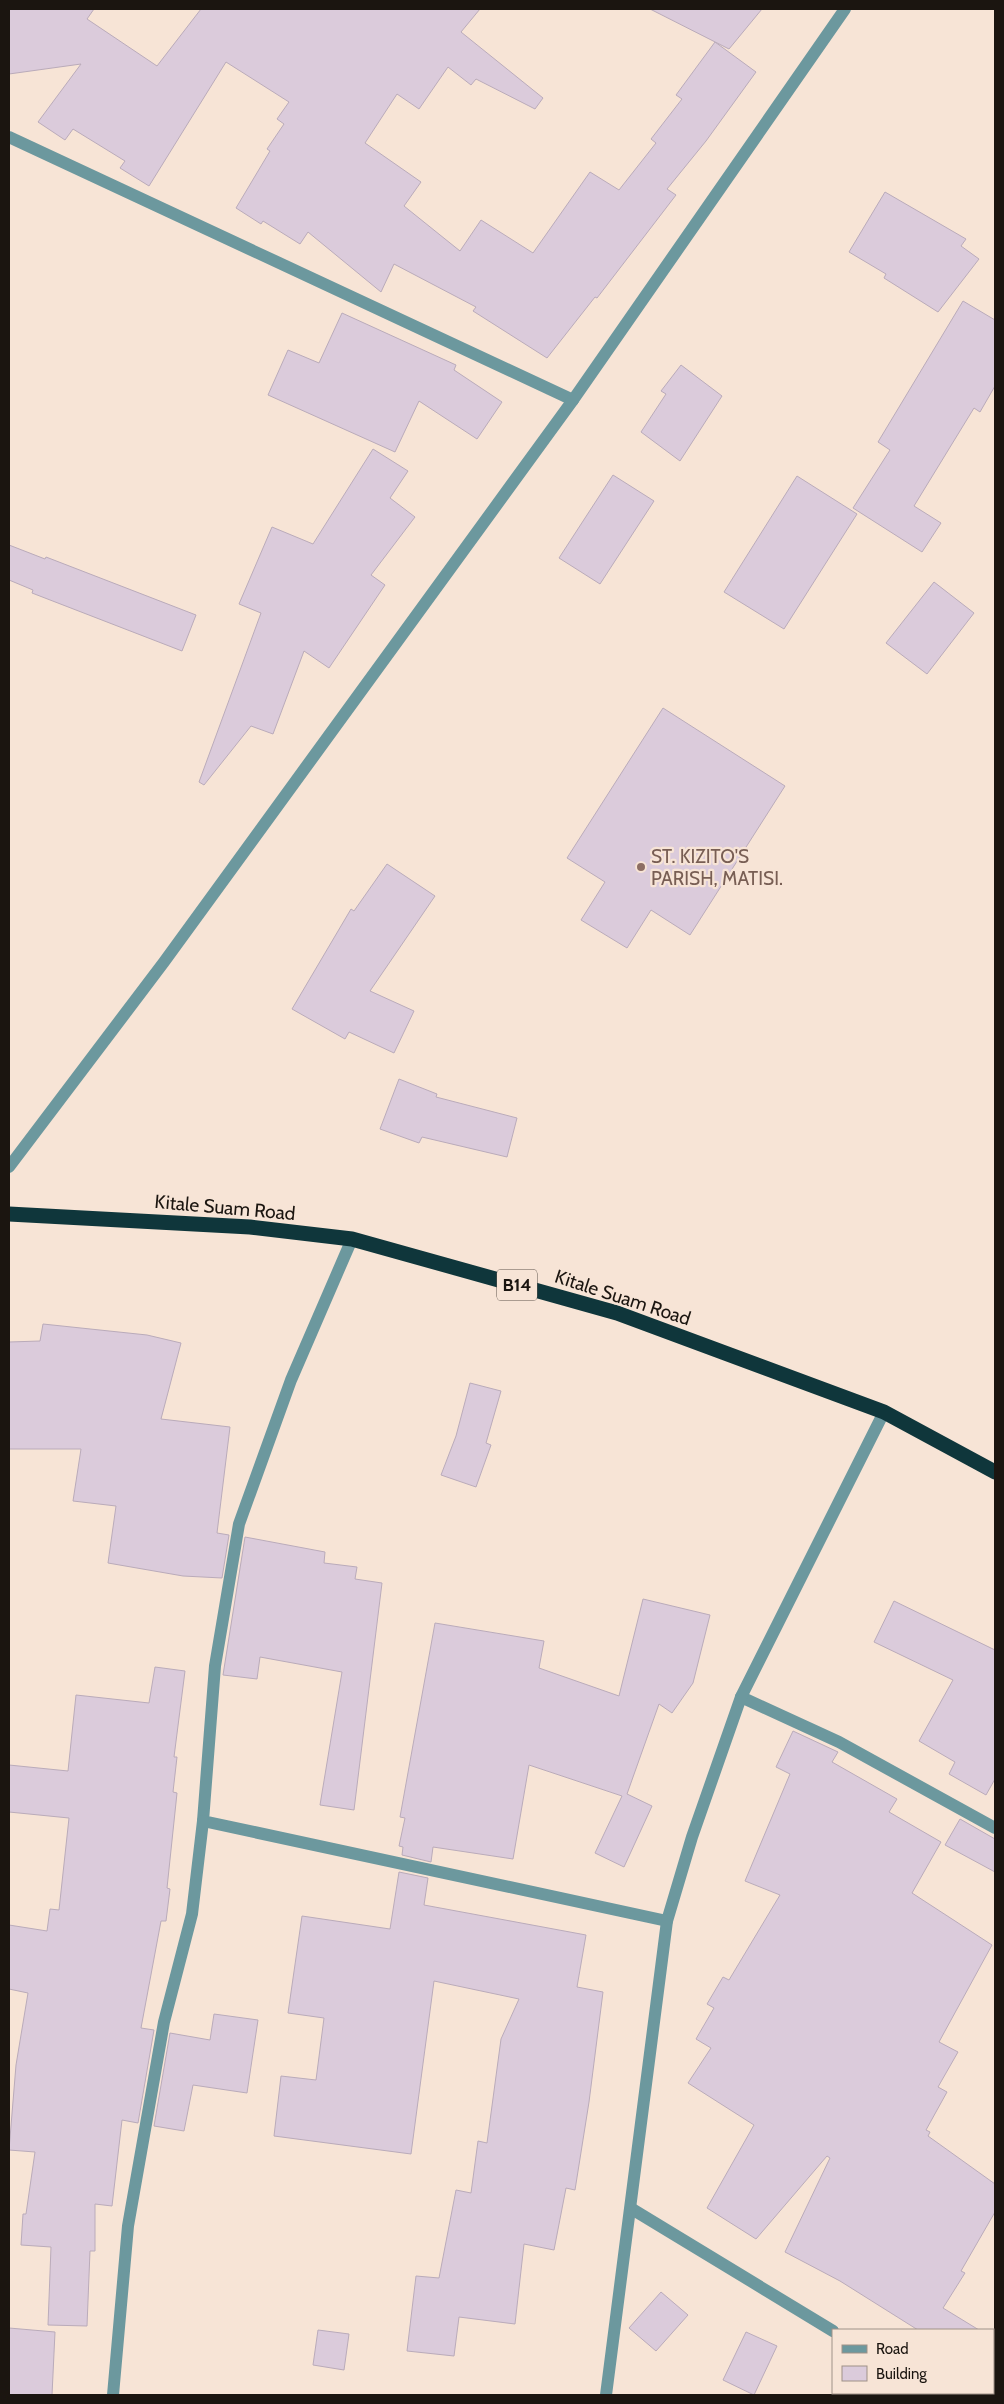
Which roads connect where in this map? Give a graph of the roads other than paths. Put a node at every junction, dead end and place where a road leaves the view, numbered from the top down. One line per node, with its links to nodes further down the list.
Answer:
1 (845, 9): 3 (street)
2 (9, 137): 3 (street)
3 (573, 400): 4 (street)
4 (9, 1167)
5 (9, 1214): 6 (highway, Kitale Suam Road / B14)
6 (352, 1239): 7 (highway, Kitale Suam Road / B14); 10 (street)
7 (884, 1412): 8 (highway, Kitale Suam Road / B14); 9 (street)
8 (995, 1472)
9 (741, 1697): 11 (street); 12 (street)
10 (203, 1821): 12 (street); 15 (street)
11 (995, 1828)
12 (667, 1921): 13 (street)
13 (632, 2209): 14 (street); 16 (street)
14 (832, 2330)
15 (113, 2395)
16 (606, 2395)

